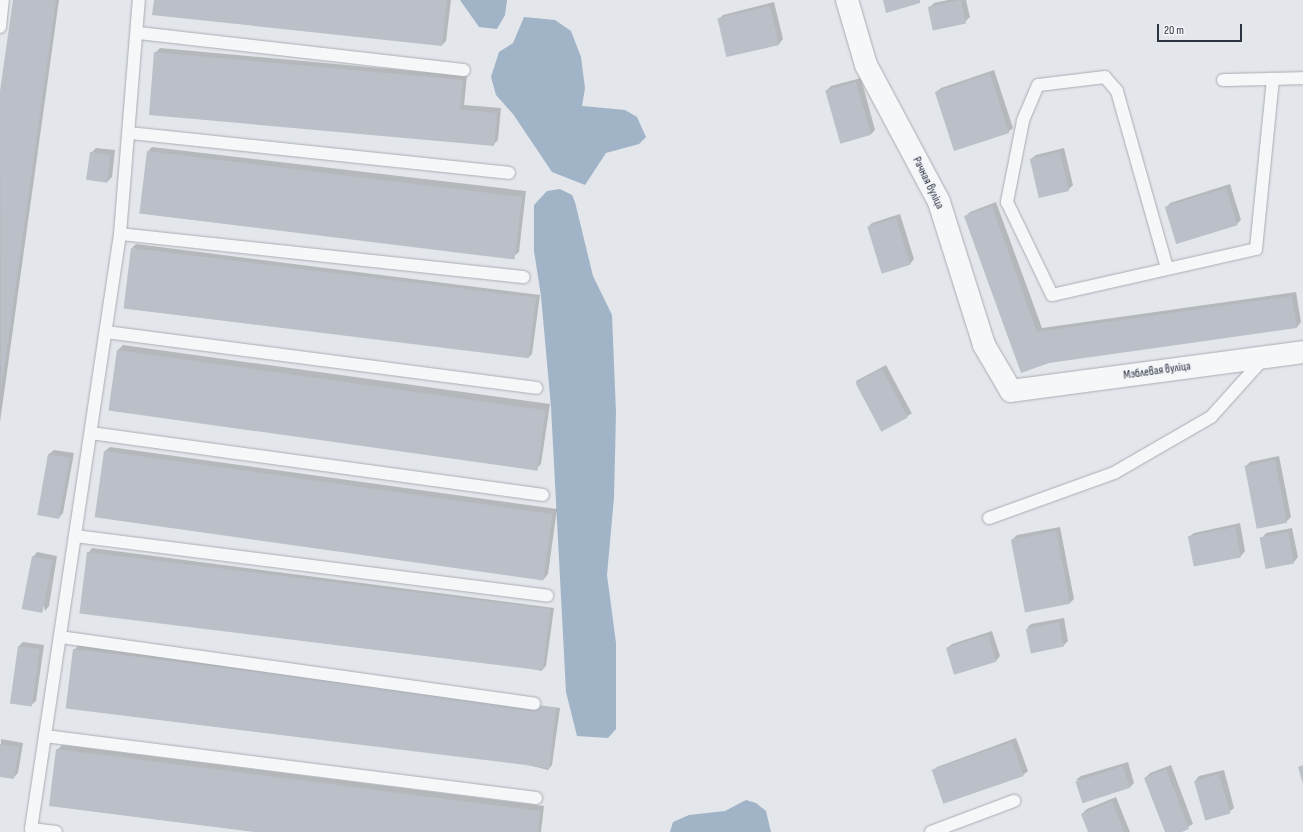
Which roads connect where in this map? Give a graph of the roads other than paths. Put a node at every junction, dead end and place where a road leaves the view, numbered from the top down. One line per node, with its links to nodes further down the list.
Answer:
1 (3, 0): 4 (lane)
2 (139, 0): 5 (lane)
3 (847, 0): 19 (street, Рачная вуліца)
4 (0, 27)
5 (138, 33): 6 (lane); 10 (lane)
6 (464, 70)
7 (1303, 78): 8 (lane)
8 (1273, 79): 9 (lane); 13 (lane)
9 (1223, 80)
10 (130, 133): 11 (lane); 12 (lane)
11 (509, 174)
12 (120, 234): 14 (lane); 15 (lane)
13 (1167, 268): 13 (lane)
14 (524, 277)
15 (106, 332): 18 (lane); 20 (lane)
16 (1303, 352): 17 (street, Мэблевая вуліца)
17 (1265, 356): 19 (street, Мэблевая вуліца); 22 (lane)
18 (536, 388)
19 (1011, 391)
20 (91, 433): 21 (lane); 23 (lane)
21 (543, 495)
22 (989, 518)
23 (75, 536): 24 (lane); 25 (lane)
24 (547, 596)
25 (60, 637): 26 (lane); 27 (lane)
26 (534, 704)
27 (45, 736): 28 (lane); 30 (lane)
28 (536, 798)
29 (1014, 801): 31 (lane)
30 (56, 832)
31 (931, 832)

